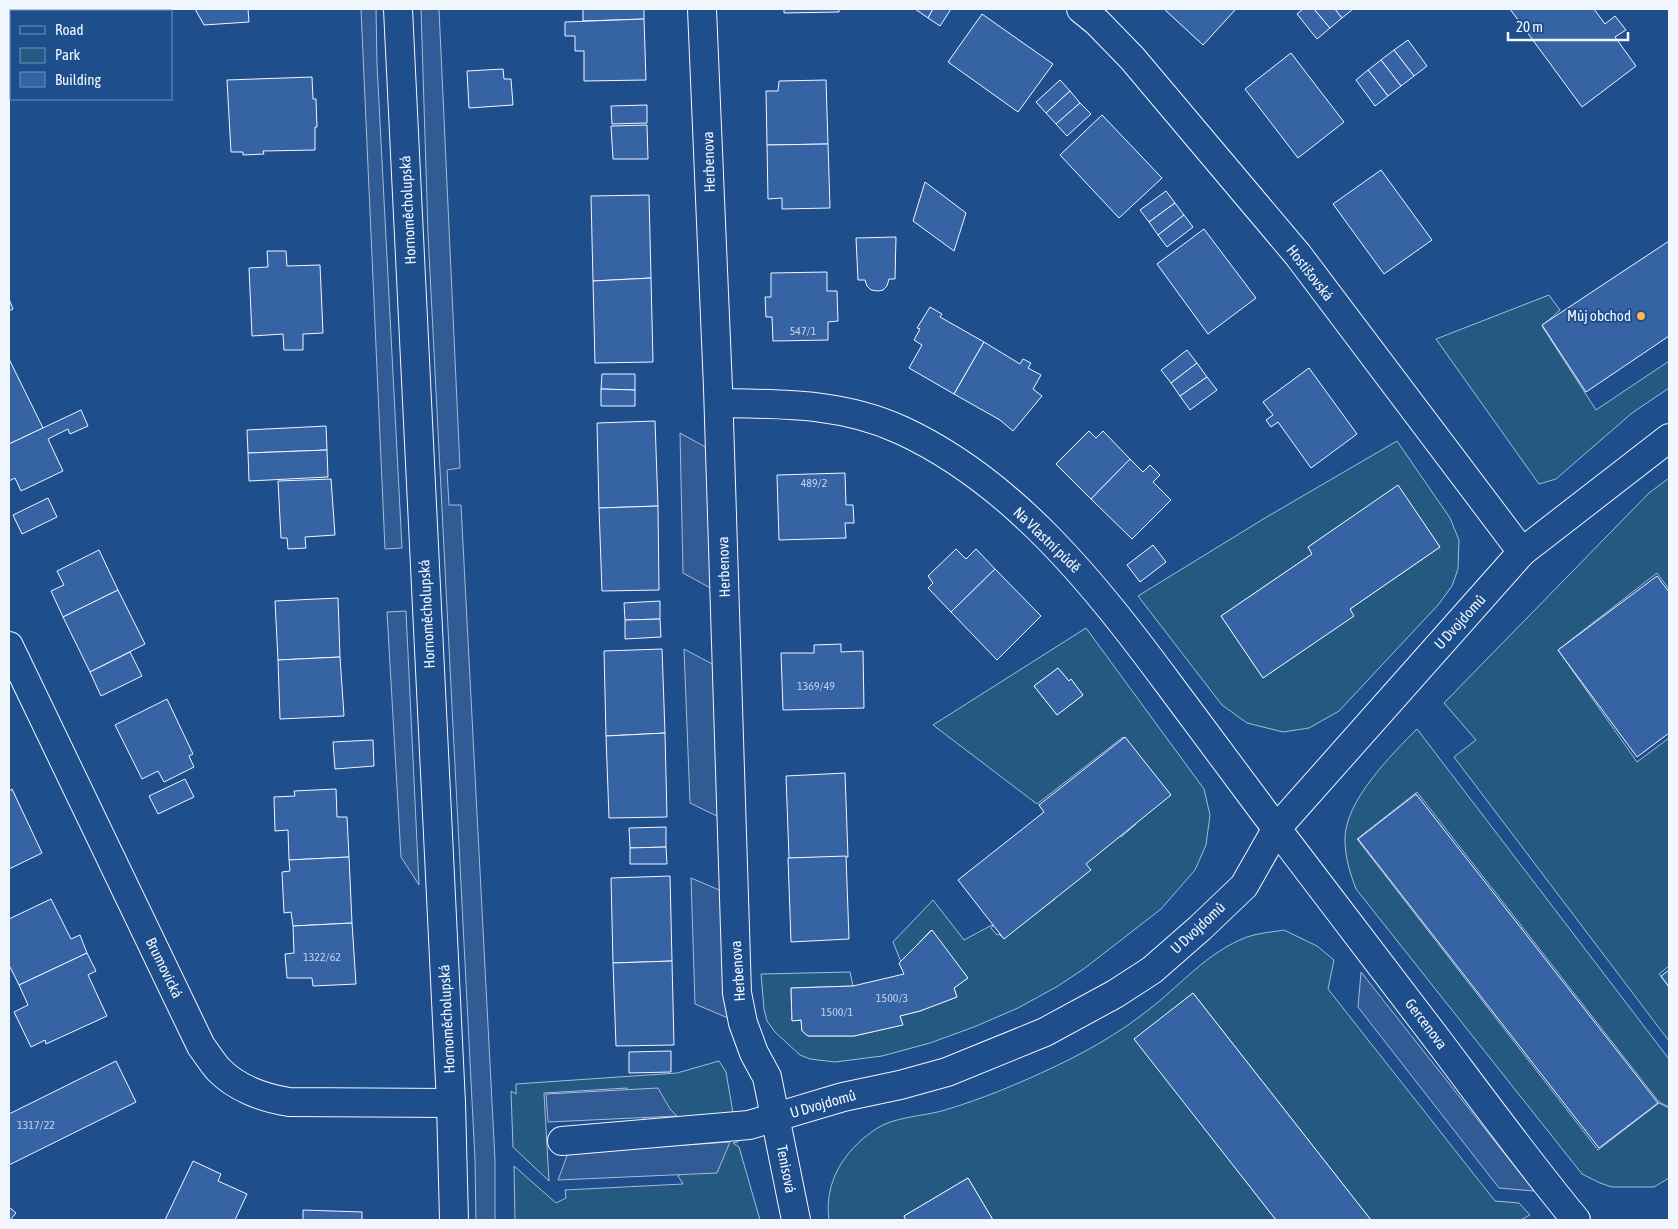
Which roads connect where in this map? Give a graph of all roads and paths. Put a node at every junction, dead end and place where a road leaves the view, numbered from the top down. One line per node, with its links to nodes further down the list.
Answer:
1 (398, 9): 9 (street, Hornoměcholupská)
2 (702, 9): 4 (street, Herbenova)
3 (1080, 9): 6 (street, Hostišovská)
4 (719, 403): 8 (street, Na Vlastní půdě); 10 (street, Herbenova)
5 (1669, 438): 6 (street, U Dvojdomů)
6 (1522, 552): 8 (street, U Dvojdomů)
7 (9, 646): 9 (street, Brumovická)
8 (1277, 828): 10 (street, U Dvojdomů); 14 (street, Gercenova)
9 (451, 1103): 12 (street, Hornoměcholupská)
10 (775, 1118): 11 (street, U Dvojdomů); 13 (street, Tenisová)
11 (562, 1141)
12 (454, 1220)
13 (796, 1220)
14 (1576, 1220)

